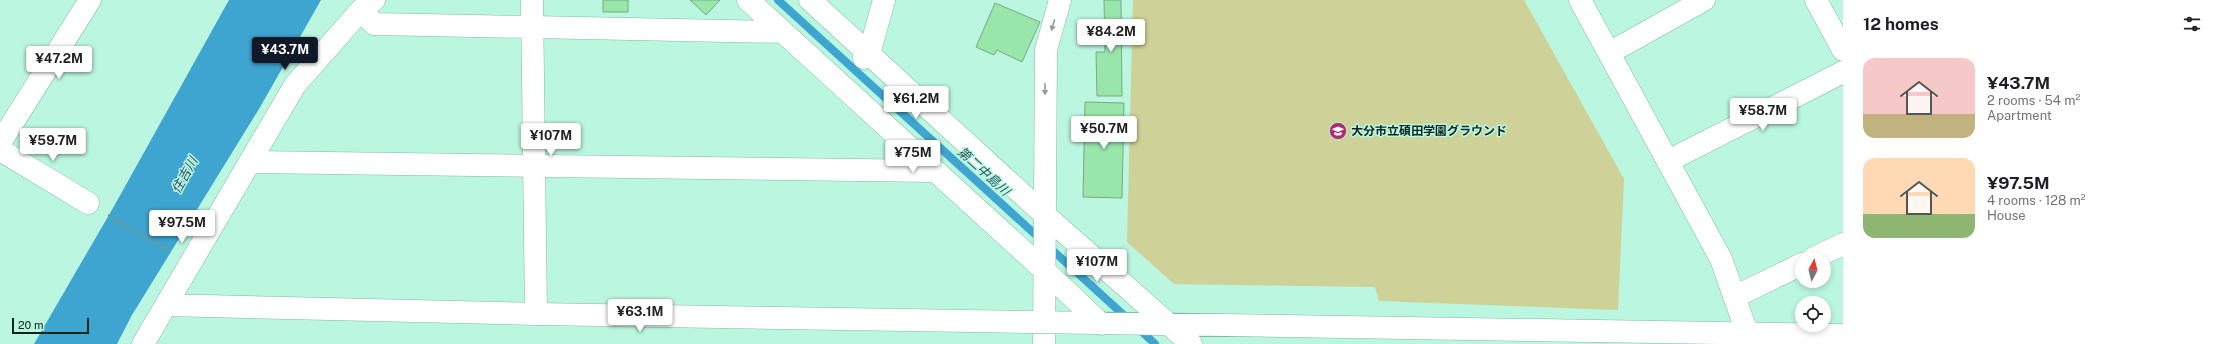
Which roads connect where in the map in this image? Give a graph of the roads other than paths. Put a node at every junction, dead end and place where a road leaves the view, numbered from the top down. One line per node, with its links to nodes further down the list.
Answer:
1 (90, 0): 17 (street)
2 (532, 0): 11 (street)
3 (748, 0): 12 (street)
4 (810, 0): 15 (street)
5 (884, 0): 15 (street)
6 (1060, 0): 24 (street, one-way to 24)
7 (1580, 0): 14 (street)
8 (1704, 0): 14 (street)
9 (1816, 0): 13 (street)
10 (368, 5): 11 (street); 20 (street)
11 (532, 27): 12 (street); 21 (street)
12 (782, 32): 22 (street)
13 (1843, 50)
14 (1609, 53): 19 (street)
15 (867, 56): 24 (street)
16 (1843, 72): 19 (street)
17 (0, 143)
18 (0, 150): 23 (street)
19 (1668, 161): 29 (street)
20 (250, 162): 21 (street); 30 (street)
21 (534, 167): 22 (street); 31 (street)
22 (934, 171): 27 (street)
23 (88, 203)
24 (1045, 220): 27 (street); 34 (street)
25 (1843, 244): 26 (street)
26 (1826, 252)
27 (1044, 263): 32 (street); 33 (street)
28 (1795, 267): 29 (street)
29 (1734, 297): 37 (street)
30 (166, 305): 31 (street); 38 (street)
31 (536, 314): 32 (street)
32 (1044, 323): 33 (street); 39 (street)
33 (1107, 324): 34 (street)
34 (1164, 325): 36 (street); 40 (street)
35 (1843, 335): 37 (street)
36 (1534, 337): 37 (street)
37 (1749, 339)
38 (143, 344)
39 (1044, 344)
40 (1192, 344)

